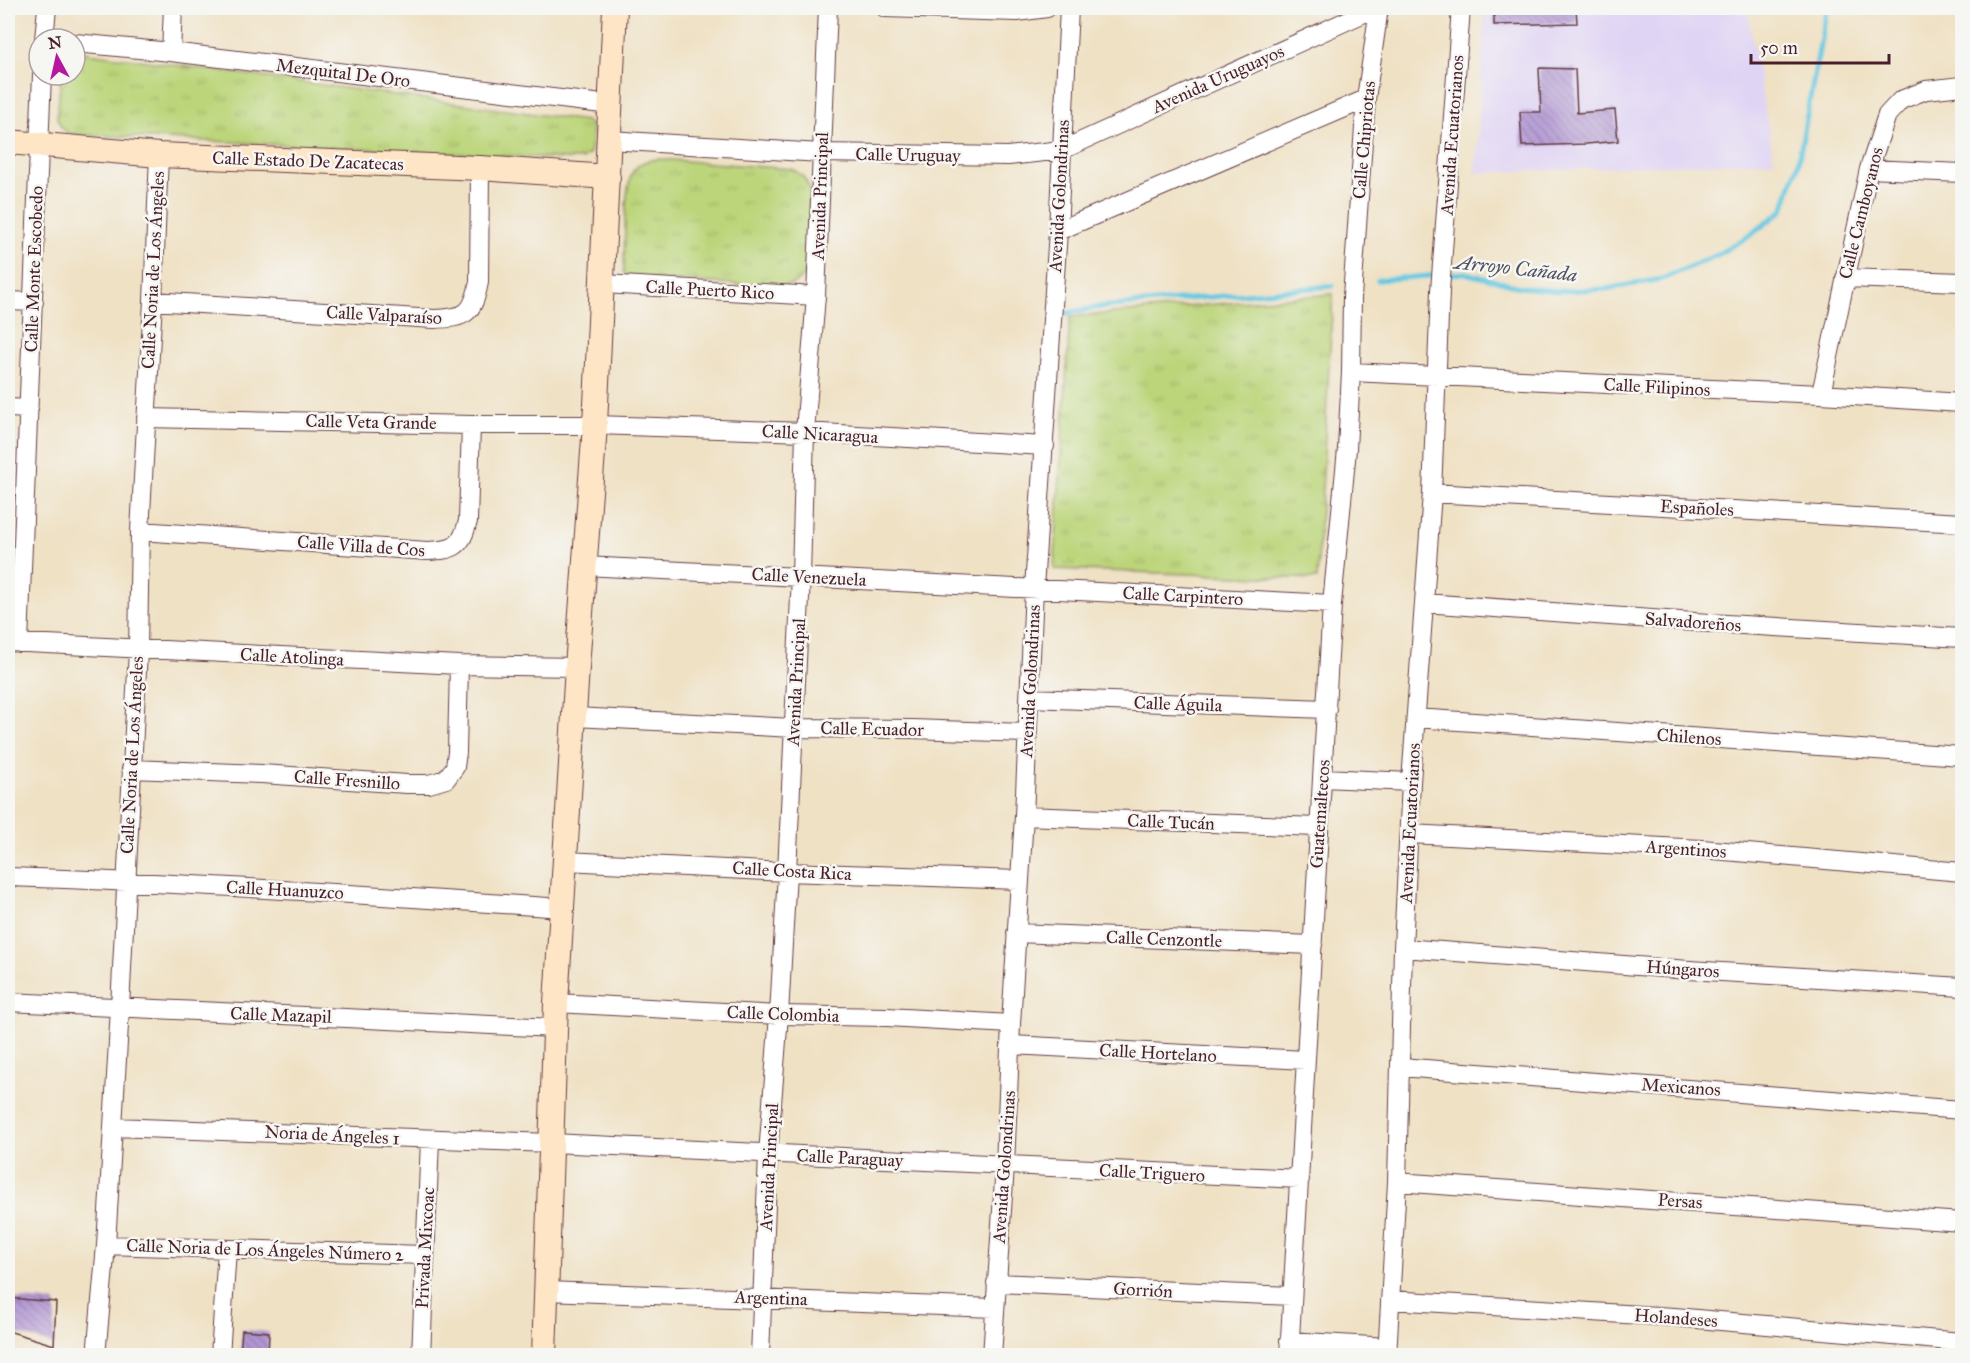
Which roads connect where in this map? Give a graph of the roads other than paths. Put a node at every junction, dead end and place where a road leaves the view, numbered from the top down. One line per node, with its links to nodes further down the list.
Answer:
1 (47, 8): 10 (street)
2 (173, 8): 12 (street)
3 (615, 8): 16 (main road)
4 (828, 8): 21 (street, Avenida Principal)
5 (885, 8): 6 (street)
6 (1047, 8)
7 (1069, 8): 20 (street, Avenida Golondrinas)
8 (1377, 8): 15 (street, Calle Chipriotas); 20 (street, Avenida Uruguayos)
9 (1461, 8): 37 (street, Avenida Ecuatorianos)
10 (45, 27)
11 (87, 44): 12 (street, Mezquital De Oro)
12 (171, 52): 16 (street, Mezquital De Oro)
13 (1962, 86): 24 (street, Calle Camboyanos)
14 (41, 87): 19 (street, Calle Monte Escobedo)
15 (1366, 99): 27 (street); 28 (street, Calle Chipriotas)
16 (611, 105): 17 (main road)
17 (609, 140): 21 (street, Calle Uruguay); 26 (main road)
18 (8, 142): 19 (main road, Calle Estado De Zacatecas)
19 (38, 144): 22 (main road, Calle Estado De Zacatecas); 35 (street, Calle Monte Escobedo)
20 (1062, 150): 21 (street, Calle Uruguay); 27 (street, Avenida Golondrinas)
21 (821, 153): 32 (street, Avenida Principal)
22 (159, 155): 23 (main road, Calle Estado De Zacatecas); 34 (street, Calle Noria de Los Ángeles)
23 (480, 168): 26 (main road, Calle Estado De Zacatecas); 34 (street, Calle Valparaíso)
24 (1869, 169): 25 (street); 29 (street, Calle Camboyanos)
25 (1962, 173)
26 (608, 177): 31 (main road)
27 (1058, 231): 46 (street, Avenida Golondrinas)
28 (1354, 273): 36 (street, Guatemaltecos)
29 (1845, 278): 30 (street); 38 (street, Calle Camboyanos)
30 (1962, 282)
31 (603, 284): 32 (street, Calle Puerto Rico); 44 (main road)
32 (816, 296): 45 (street, Avenida Principal)
33 (8, 301): 35 (street)
34 (153, 301): 42 (street, Calle Noria de Los Ángeles)
35 (34, 302): 41 (street, Calle Monte Escobedo)
36 (1352, 372): 37 (street, Calle Filipinos); 55 (street, Guatemaltecos)
37 (1436, 376): 38 (street, Calle Filipinos); 47 (street, Avenida Ecuatorianos)
38 (1821, 394): 39 (street, Calle Filipinos)
39 (1962, 403)
40 (8, 408): 41 (street)
41 (29, 409): 49 (street, Calle Monte Escobedo)
42 (146, 418): 43 (street, Calle Veta Grande); 50 (street, Calle Noria de Los Ángeles)
43 (471, 425): 44 (street, Calle Veta Grande); 50 (street, Calle Villa de Cos)
44 (595, 425): 45 (street, Calle Nicaragua); 51 (main road)
45 (805, 432): 46 (street, Calle Nicaragua); 52 (street, Avenida Principal)
46 (1045, 446): 53 (street, Avenida Golondrinas)
47 (1431, 493): 48 (street, Españoles); 54 (street, Avenida Ecuatorianos)
48 (1962, 523)
49 (16, 528): 57 (street, Calle Monte Escobedo)
50 (140, 531): 58 (street, Calle Noria de Los Ángeles)
51 (584, 566): 52 (street, Calle Venezuela); 60 (main road)
52 (801, 576): 53 (street, Calle Venezuela); 65 (street, Avenida Principal)
53 (1034, 588): 55 (street, Calle Carpintero); 61 (street, Avenida Golondrinas)
54 (1424, 603): 56 (street, Salvadoreños); 64 (street, Avenida Ecuatorianos)
55 (1332, 604): 62 (street, Guatemaltecos)
56 (1962, 638)
57 (14, 643): 58 (street, Calle Atolinga)
58 (138, 650): 59 (street, Calle Atolinga); 68 (street, Calle Noria de Los Ángeles)
59 (459, 665): 60 (street, Calle Atolinga); 68 (street, Calle Fresnillo)
60 (577, 667): 63 (main road)
61 (1029, 698): 62 (street, Calle Águila); 66 (street, Avenida Golondrinas)
62 (1327, 709): 69 (street, Guatemaltecos)
63 (574, 717): 65 (street, Calle Ecuador); 74 (main road)
64 (1416, 718): 67 (street, Chilenos); 70 (street, Avenida Ecuatorianos)
65 (794, 728): 66 (street, Calle Ecuador); 75 (street, Avenida Principal)
66 (1027, 733): 71 (street, Avenida Golondrinas)
67 (1962, 756)
68 (131, 769): 79 (street, Calle Noria de Los Ángeles)
69 (1323, 778): 70 (street); 72 (street, Guatemaltecos)
70 (1411, 782): 73 (street, Avenida Ecuatorianos)
71 (1024, 816): 72 (street, Calle Tucán); 78 (street, Avenida Golondrinas)
72 (1318, 827): 82 (street, Guatemaltecos)
73 (1409, 834): 76 (street, Argentinos); 83 (street, Avenida Ecuatorianos)
74 (566, 861): 75 (street, Calle Costa Rica); 80 (main road)
75 (787, 872): 78 (street, Calle Costa Rica); 88 (street, Avenida Principal)
76 (1962, 872)
77 (8, 877): 79 (street, Calle Huanuzco)
78 (1019, 880): 81 (street, Avenida Golondrinas)
79 (125, 881): 80 (street, Calle Huanuzco); 87 (street, Calle Noria de Los Ángeles)
80 (562, 908): 86 (main road)
81 (1016, 933): 82 (street, Calle Cenzontle); 89 (street, Avenida Golondrinas)
82 (1313, 945): 92 (street, Guatemaltecos)
83 (1403, 948): 84 (street, Húngaros); 93 (street, Avenida Ecuatorianos)
84 (1962, 987)
85 (8, 1002): 87 (street, Calle Mazapil)
86 (556, 1003): 88 (street, Calle Colombia); 90 (main road)
87 (120, 1008): 90 (street, Calle Mazapil); 95 (street, Calle Noria de Los Ángeles)
88 (779, 1015): 89 (street, Calle Colombia); 98 (street, Avenida Principal)
89 (1011, 1024): 91 (street, Avenida Golondrinas)
90 (555, 1028): 97 (main road)
91 (1011, 1045): 92 (street, Calle Hortelano); 99 (street, Avenida Golondrinas)
92 (1305, 1060): 100 (street, Guatemaltecos)
93 (1400, 1067): 94 (street, Mexicanos); 101 (street, Avenida Ecuatorianos)
94 (1962, 1110)
95 (113, 1127): 96 (street, Noria de Ángeles 1); 103 (street, Calle Noria de Los Ángeles)
96 (430, 1140): 97 (street, Noria de Ángeles 1); 105 (street, Privada Mixcoac)
97 (552, 1143): 98 (street, Calle Paraguay); 107 (main road)
98 (768, 1155): 99 (street, Calle Paraguay); 109 (street, Avenida Principal)
99 (1005, 1166): 100 (street, Calle Triguero); 106 (street, Avenida Golondrinas)
100 (1300, 1179): 108 (street, Guatemaltecos)
101 (1397, 1182): 102 (street, Persas); 110 (street, Avenida Ecuatorianos)
102 (1962, 1222)
103 (106, 1245): 104 (street, Calle Noria de Los Ángeles Número 2); 115 (street, Calle Noria de Los Ángeles)
104 (227, 1249): 105 (street, Calle Noria de Los Ángeles Número 2); 116 (street)
105 (424, 1255): 117 (street, Privada Mixcoac)
106 (996, 1283): 108 (street, Gorrión); 111 (street, Avenida Golondrinas)
107 (546, 1291): 109 (street, Argentina); 118 (main road)
108 (1291, 1296): 113 (street, Guatemaltecos)
109 (762, 1298): 111 (street, Argentina); 119 (street, Avenida Principal)
110 (1390, 1300): 112 (street, Holandeses); 114 (street, Avenida Ecuatorianos)
111 (995, 1308): 120 (street, Avenida Golondrinas)
112 (1962, 1342)
113 (1289, 1348): 114 (street)
114 (1387, 1351)
115 (96, 1356)
116 (220, 1356)
117 (421, 1356)
118 (544, 1356)
119 (760, 1356)
120 (992, 1356)

